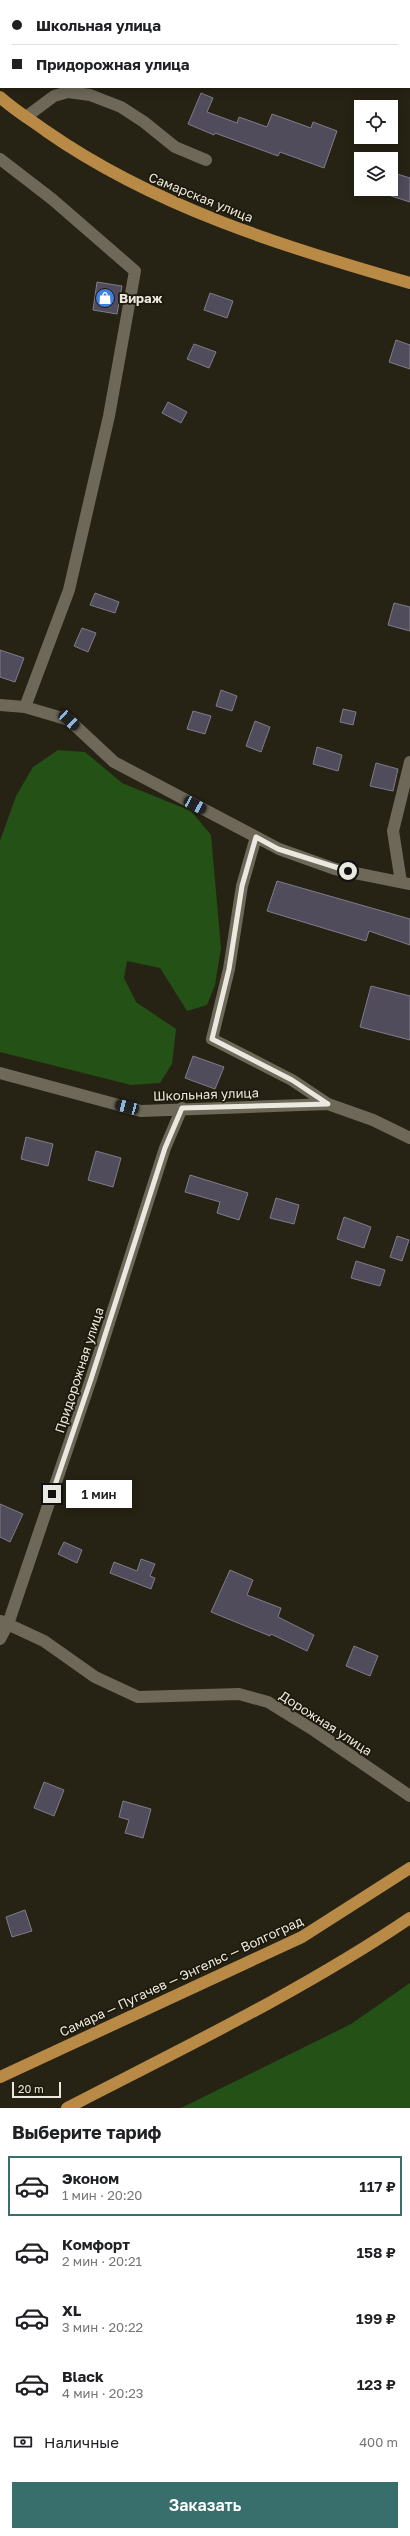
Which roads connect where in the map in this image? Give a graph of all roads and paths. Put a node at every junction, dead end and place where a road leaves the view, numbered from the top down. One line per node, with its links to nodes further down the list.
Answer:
1 (0, 97): 2 (main road, Самарская улица)
2 (26, 117): 4 (street); 5 (main road, Самарская улица)
3 (0, 159): 7 (street)
4 (206, 160)
5 (410, 284)
6 (0, 705): 7 (street)
7 (25, 707): 9 (street)
8 (410, 762): 10 (street)
9 (256, 837): 10 (street); 12 (street)
10 (406, 883)
11 (0, 1073): 13 (street, Школьная улица)
12 (328, 1104): 13 (street, Школьная улица); 14 (street, Школьная улица)
13 (182, 1108): 15 (street, Придорожная улица)
14 (410, 1138)
15 (4, 1622): 16 (street, Придорожная улица); 17 (street, Дорожная улица)
16 (0, 1639)
17 (410, 1794)
18 (410, 1868): 20 (main road, Самара — Пугачев — Энгельс — Волгоград)
19 (410, 1918): 21 (main road)
20 (0, 2077)
21 (67, 2108)

